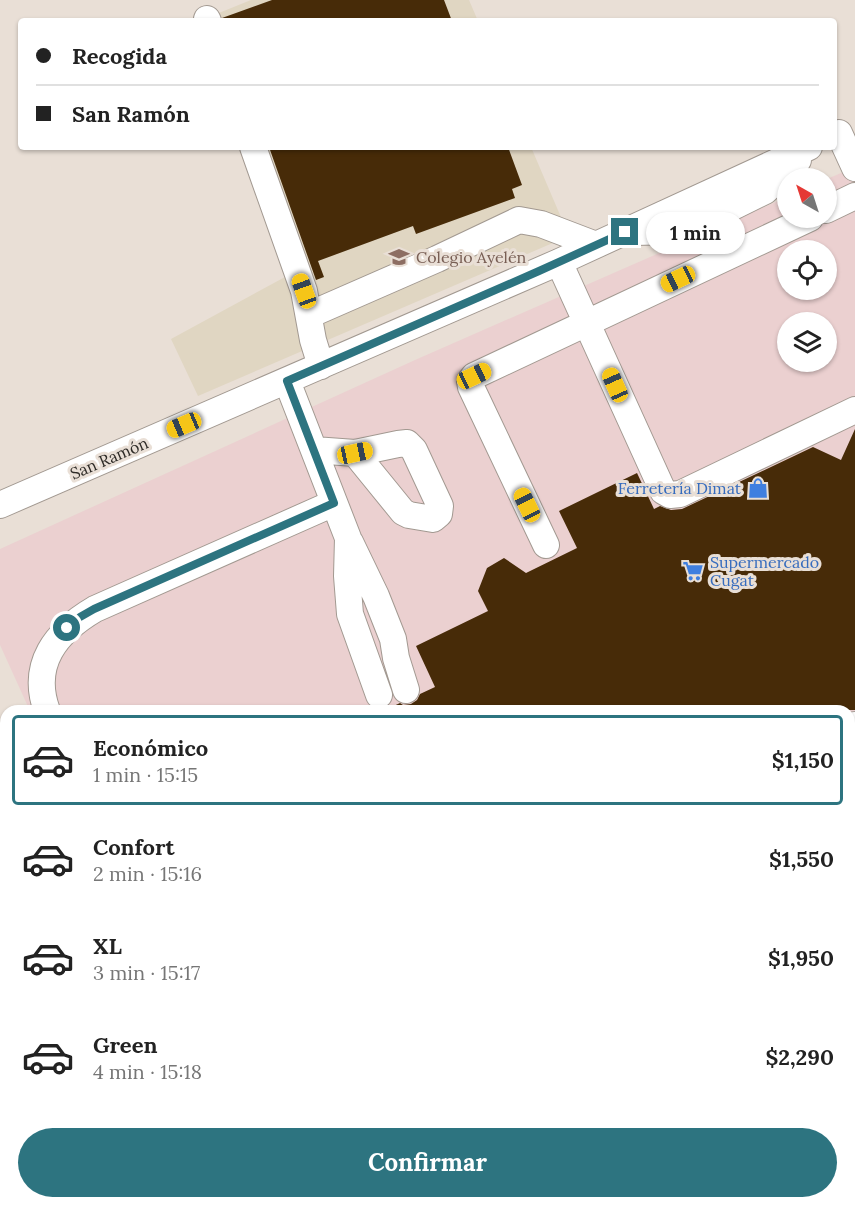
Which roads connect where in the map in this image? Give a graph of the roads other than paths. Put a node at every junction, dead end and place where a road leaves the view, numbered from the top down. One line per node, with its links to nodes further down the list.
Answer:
1 (842, 131): 6 (street)
2 (254, 150): 14 (street)
3 (803, 150): 5 (street, San Ramón)
4 (807, 150): 9 (street)
5 (766, 167): 9 (street); 11 (street, San Ramón)
6 (855, 168)
7 (855, 196): 8 (street)
8 (837, 205)
9 (726, 211): 11 (street)
10 (788, 228): 15 (street)
11 (625, 232): 12 (street, San Ramón)
12 (596, 245): 13 (street, San Ramón); 14 (street)
13 (559, 262): 15 (street); 16 (street, San Ramón)
14 (309, 315): 16 (street)
15 (586, 322): 18 (street); 24 (street)
16 (321, 366): 17 (street, San Ramón)
17 (287, 381): 19 (street); 22 (street, San Ramón)
18 (855, 410)
19 (314, 450): 20 (street); 21 (street)
20 (355, 453)
21 (334, 503): 23 (street); 27 (street)
22 (0, 506)
23 (348, 538): 25 (street); 26 (street)
24 (546, 545)
25 (406, 690)
26 (379, 695)
27 (46, 705)

